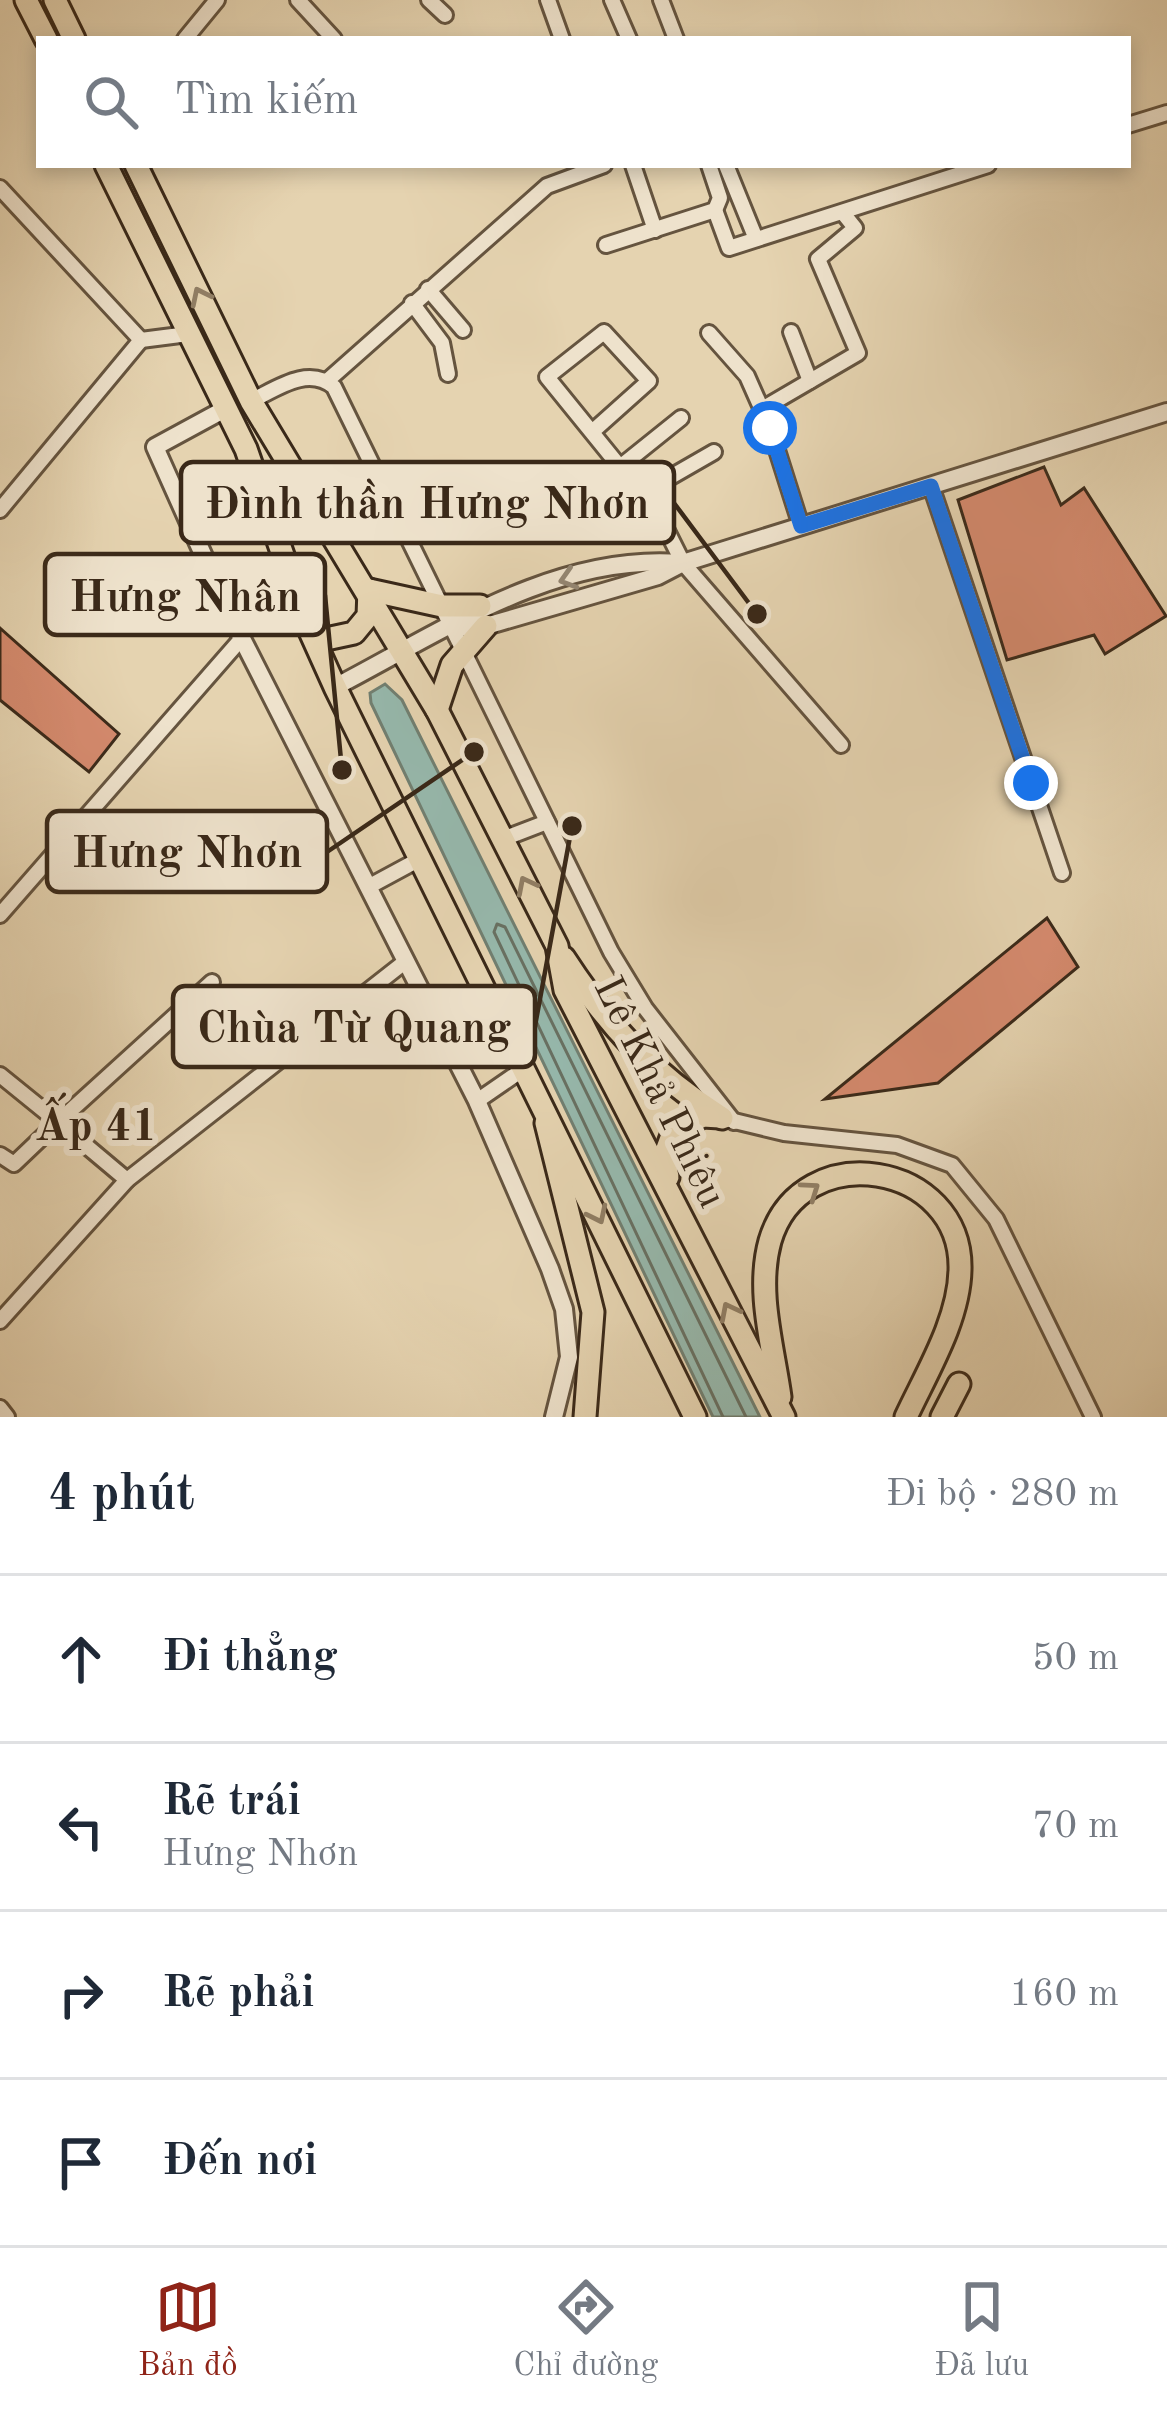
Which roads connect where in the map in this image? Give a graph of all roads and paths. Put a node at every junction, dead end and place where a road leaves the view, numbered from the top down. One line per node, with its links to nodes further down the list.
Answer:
1 (26, 0): 10 (highway)
2 (55, 0): 11 (highway)
3 (217, 0): 12 (street)
4 (298, 0): 13 (street)
5 (429, 0): 9 (street)
6 (548, 0): 14 (street)
7 (612, 0): 15 (street)
8 (661, 0): 16 (street)
9 (445, 15)
10 (44, 36)
11 (73, 36)
12 (187, 36)
13 (331, 36)
14 (561, 36)
15 (628, 36)
16 (675, 36)
17 (1167, 113): 18 (street)
18 (1131, 124)
19 (107, 168): 37 (highway)
20 (137, 168): 42 (highway, Lê Khả Phiêu, one-way to 20)
21 (634, 168): 29 (street)
22 (710, 168): 27 (street)
23 (727, 168): 30 (street)
24 (980, 168): 28 (street)
25 (566, 171): 32 (street)
26 (0, 188): 38 (street)
27 (715, 210): 29 (street); 30 (street)
28 (848, 219): 30 (street); 41 (street)
29 (655, 230): 31 (street)
30 (756, 239)
31 (606, 245)
32 (428, 289): 33 (street); 34 (street)
33 (412, 303): 39 (street); 40 (street)
34 (463, 330)
35 (791, 332): 41 (street)
36 (709, 333): 43 (street)
37 (188, 334): 38 (street); 44 (highway)
38 (141, 340): 52 (street)
39 (448, 374)
40 (327, 381): 42 (street); 59 (street)
41 (810, 381): 43 (street)
42 (251, 401): 56 (highway, Lê Khả Phiêu)
43 (762, 409): 53 (street)
44 (225, 410): 55 (highway); 57 (street)
45 (1167, 412): 50 (street)
46 (680, 418): 49 (street)
47 (592, 432): 47 (street); 49 (street)
48 (714, 452): 51 (street)
49 (620, 467): 51 (street)
50 (931, 486): 53 (street); 70 (street)
51 (641, 494): 54 (street)
52 (0, 510)
53 (801, 526): 54 (street)
54 (683, 563): 58 (street); 66 (street)
55 (293, 586): 57 (street); 60 (highway)
56 (369, 590): 59 (highway); 60 (highway); 63 (highway, Lê Khả Phiêu)
57 (231, 616): 61 (street)
58 (483, 616): 59 (highway); 62 (highway)
59 (447, 617): 62 (street); 63 (street)
60 (308, 626): 64 (highway)
61 (242, 638): 71 (street); 72 (street)
62 (463, 649): 65 (highway); 67 (street)
63 (404, 651): 64 (street); 65 (highway, Lê Khả Phiêu)
64 (335, 687): 69 (highway)
65 (437, 710): 68 (highway, Lê Khả Phiêu)
66 (841, 745)
67 (547, 822): 68 (street); 80 (street)
68 (502, 839): 73 (highway, Lê Khả Phiêu, one-way to 68)
69 (418, 860): 71 (street); 76 (highway)
70 (1062, 873)
71 (368, 887): 74 (street)
72 (0, 915)
73 (556, 946): 80 (highway); 84 (highway, Lê Khả Phiêu)
74 (406, 962): 78 (street); 83 (street)
75 (212, 982): 81 (street)
76 (522, 1070): 78 (street); 79 (highway)
77 (0, 1075): 81 (street)
78 (477, 1101): 90 (street)
79 (544, 1111): 91 (highway); 92 (highway, one-way to 92)
80 (728, 1119): 84 (highway); 95 (street)
81 (58, 1122): 82 (street); 83 (street)
82 (0, 1155)
83 (127, 1180): 85 (street)
84 (682, 1218): 88 (highway, Lê Khả Phiêu, one-way to 84)
85 (0, 1321)
86 (959, 1384): 94 (highway)
87 (0, 1408): 89 (street)
88 (783, 1416): 93 (highway, one-way to 93)
89 (8, 1417)
90 (554, 1417)
91 (585, 1417)
92 (694, 1417)
93 (909, 1417)
94 (943, 1417)
95 (1094, 1417)

